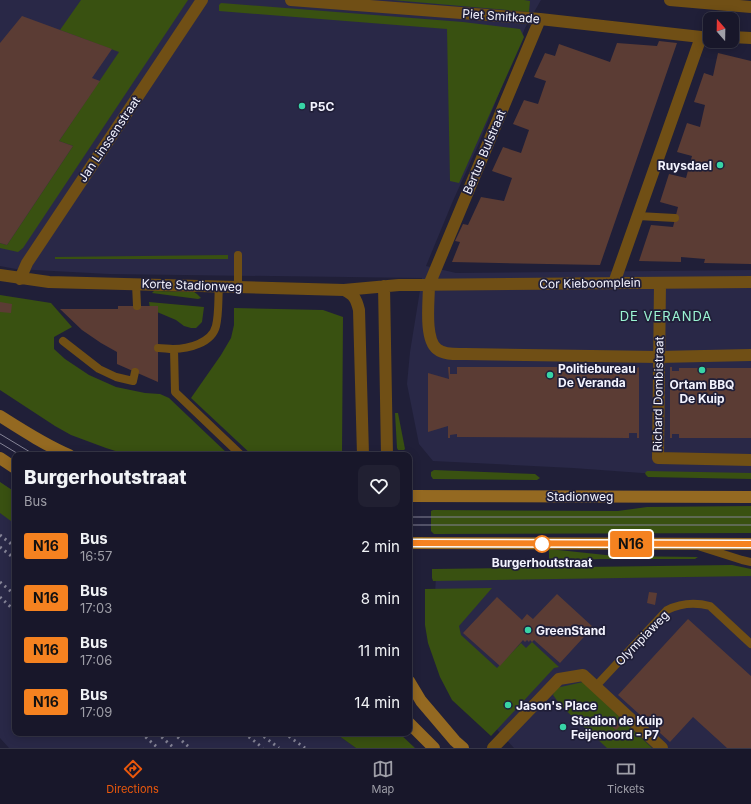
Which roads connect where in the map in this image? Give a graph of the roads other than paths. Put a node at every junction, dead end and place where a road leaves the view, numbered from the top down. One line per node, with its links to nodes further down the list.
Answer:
1 (202, 0): 14 (street, Jan Linssenstraat)
2 (291, 0): 5 (street, Piet Smitkade)
3 (670, 0): 4 (street)
4 (751, 7)
5 (540, 19): 6 (street, Piet Smitkade); 19 (street, Bertus Bulstraat)
6 (703, 37)
7 (739, 37): 8 (street)
8 (751, 38)
9 (703, 45): 10 (street)
10 (638, 216): 11 (lane); 17 (street)
11 (675, 218)
12 (238, 255): 22 (lane)
13 (0, 275): 14 (street, Korte Stadionweg)
14 (20, 279): 18 (street, Korte Stadionweg)
15 (660, 282): 16 (street, Cor Kieboomplein); 17 (street, Cor Kieboomplein); 29 (street, Richard Dombistraat)
16 (751, 282)
17 (614, 283): 19 (street, Cor Kieboomplein)
18 (136, 284): 20 (street, Korte Stadionweg); 24 (lane)
19 (429, 285): 21 (street, Cor Kieboomplein); 29 (street)
20 (219, 286): 22 (street, Korte Stadionweg); 27 (lane)
21 (384, 286): 23 (street, Korte Stadionweg); 35 (street)
22 (238, 287): 23 (street, Korte Stadionweg)
23 (344, 290): 34 (street)
24 (137, 306)
25 (63, 341): 30 (lane)
26 (158, 348): 27 (lane)
27 (174, 349): 33 (lane)
28 (751, 355): 29 (street)
29 (658, 357): 37 (street, Richard Dombistraat)
30 (136, 372)
31 (0, 416): 32 (main road)
32 (63, 452)
33 (238, 452)
34 (363, 452)
35 (387, 452)
36 (0, 458): 38 (main road)
37 (751, 460)
38 (12, 466)
39 (412, 496): 40 (main road, Stadionweg)
40 (751, 497)
41 (412, 543): 42 (main road)
42 (692, 544): 43 (main road); 44 (lane)
43 (751, 544)
44 (751, 562)
45 (751, 644): 47 (lane, Olympiaweg)
46 (412, 686): 50 (main road)
47 (596, 686): 51 (street); 52 (street)
48 (412, 726): 49 (main road)
49 (434, 748)
50 (462, 748)
51 (494, 748)
52 (662, 748)

